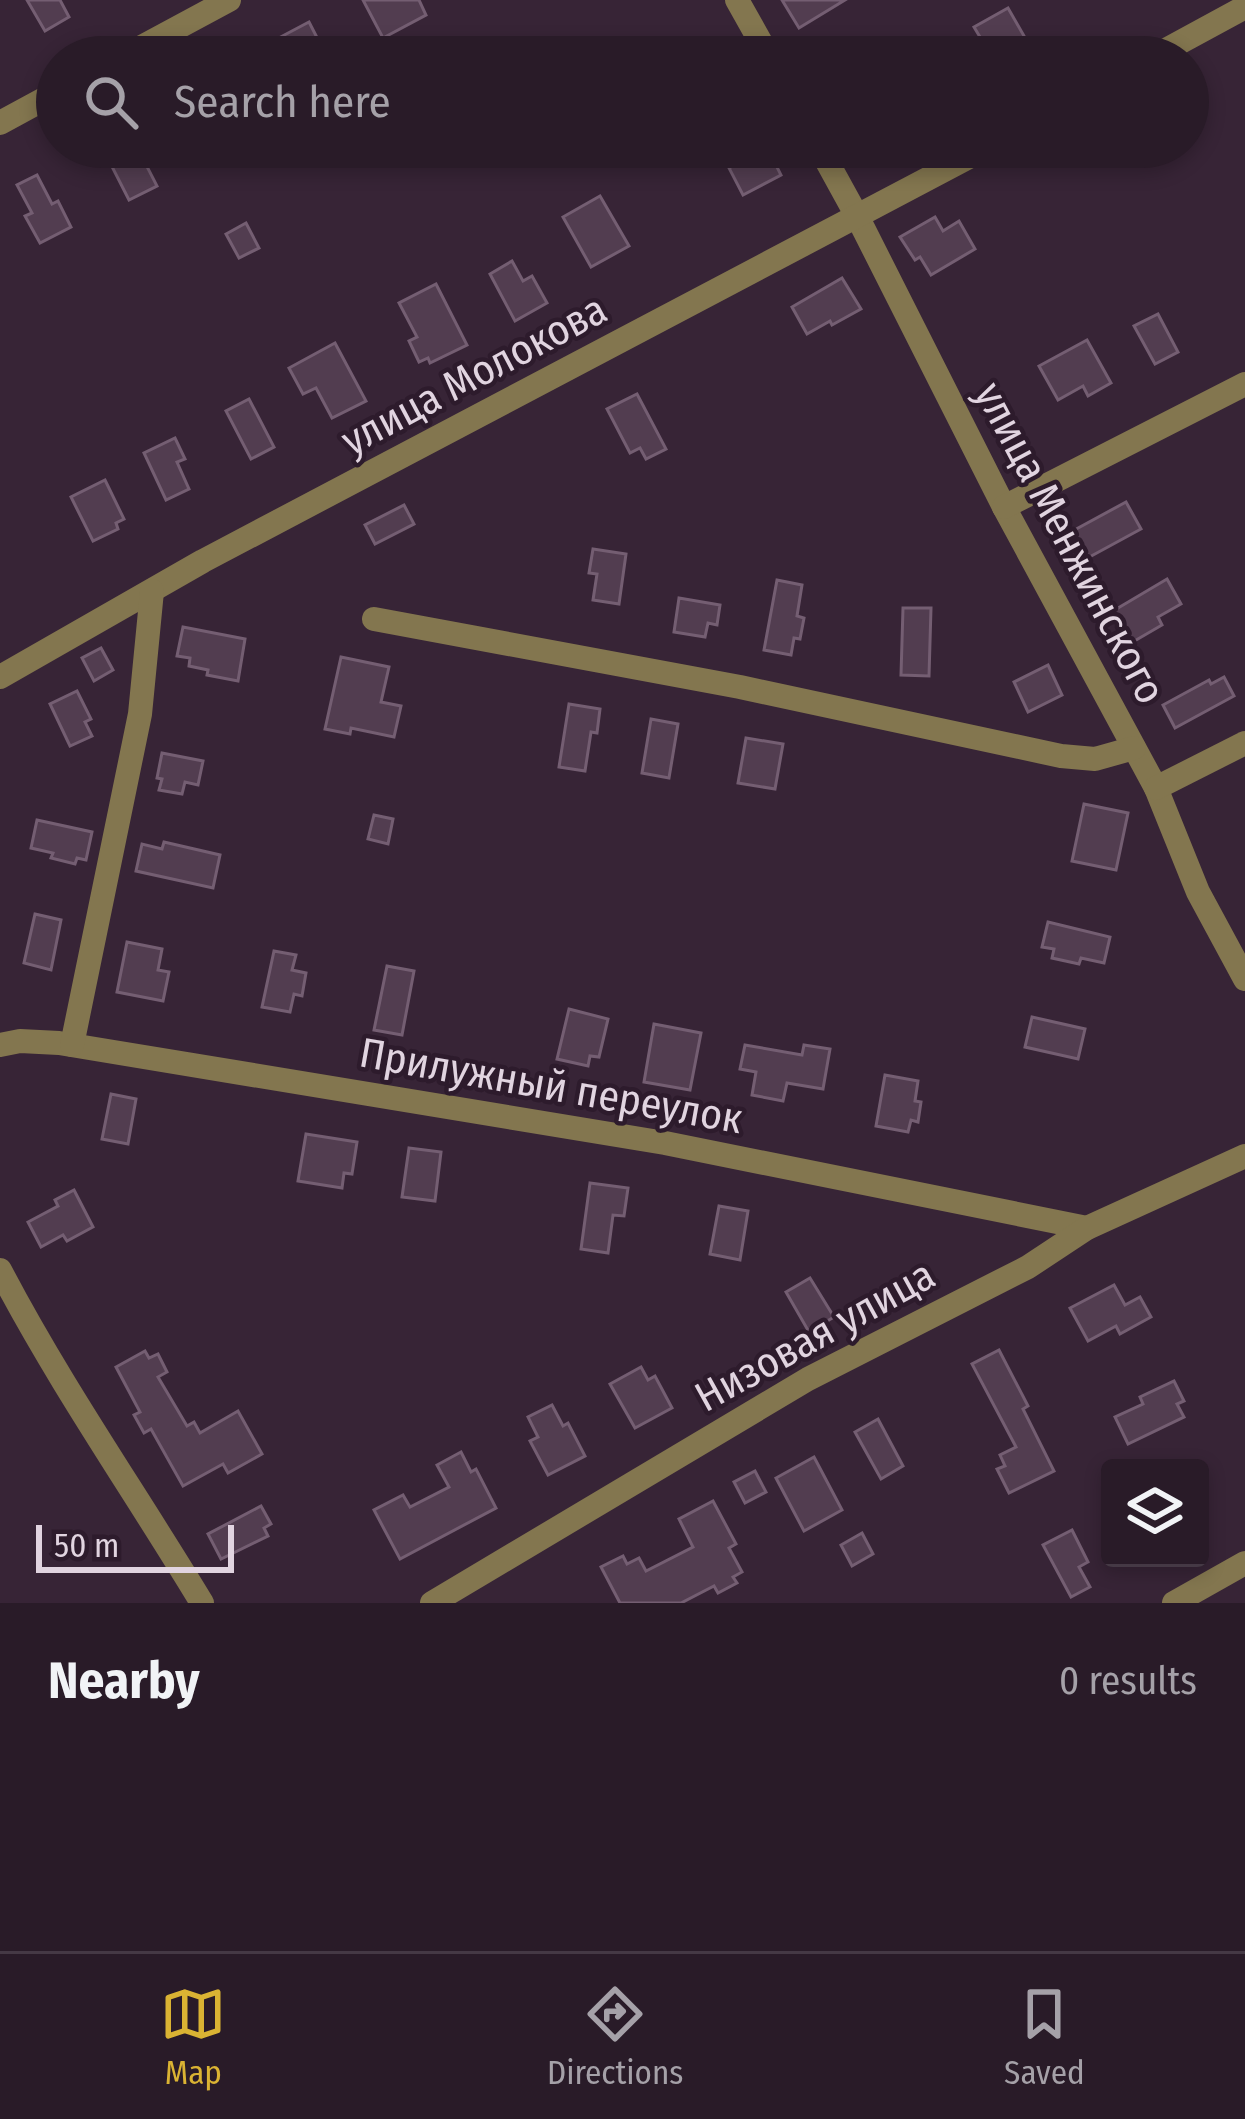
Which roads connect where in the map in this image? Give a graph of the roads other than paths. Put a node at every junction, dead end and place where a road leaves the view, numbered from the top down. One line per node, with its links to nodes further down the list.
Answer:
1 (230, 0): 4 (street)
2 (737, 0): 5 (street)
3 (1245, 7): 6 (street)
4 (162, 36)
5 (757, 36)
6 (1192, 36)
7 (36, 103): 8 (street)
8 (0, 122)
9 (831, 168): 11 (street, улица Менжинского)
10 (950, 168): 11 (street, улица Молокова)
11 (858, 218): 13 (street, улица Менжинского); 14 (street, улица Молокова)
12 (1245, 384): 13 (street)
13 (1004, 507): 18 (street, улица Менжинского)
14 (152, 591): 16 (street, улица Молокова); 22 (street)
15 (374, 619): 18 (street)
16 (0, 677)
17 (1245, 742): 19 (street)
18 (1134, 748): 19 (street, улица Менжинского)
19 (1156, 788): 20 (street, улица Менжинского)
20 (1245, 979)
21 (0, 1045): 22 (street, Прилужный переулок)
22 (72, 1045): 24 (street, Прилужный переулок)
23 (1245, 1156): 24 (street, Низовая улица)
24 (1087, 1228): 28 (street, Низовая улица)
25 (0, 1270): 27 (street)
26 (1245, 1562): 29 (street)
27 (202, 1603)
28 (431, 1603)
29 (1174, 1603)

